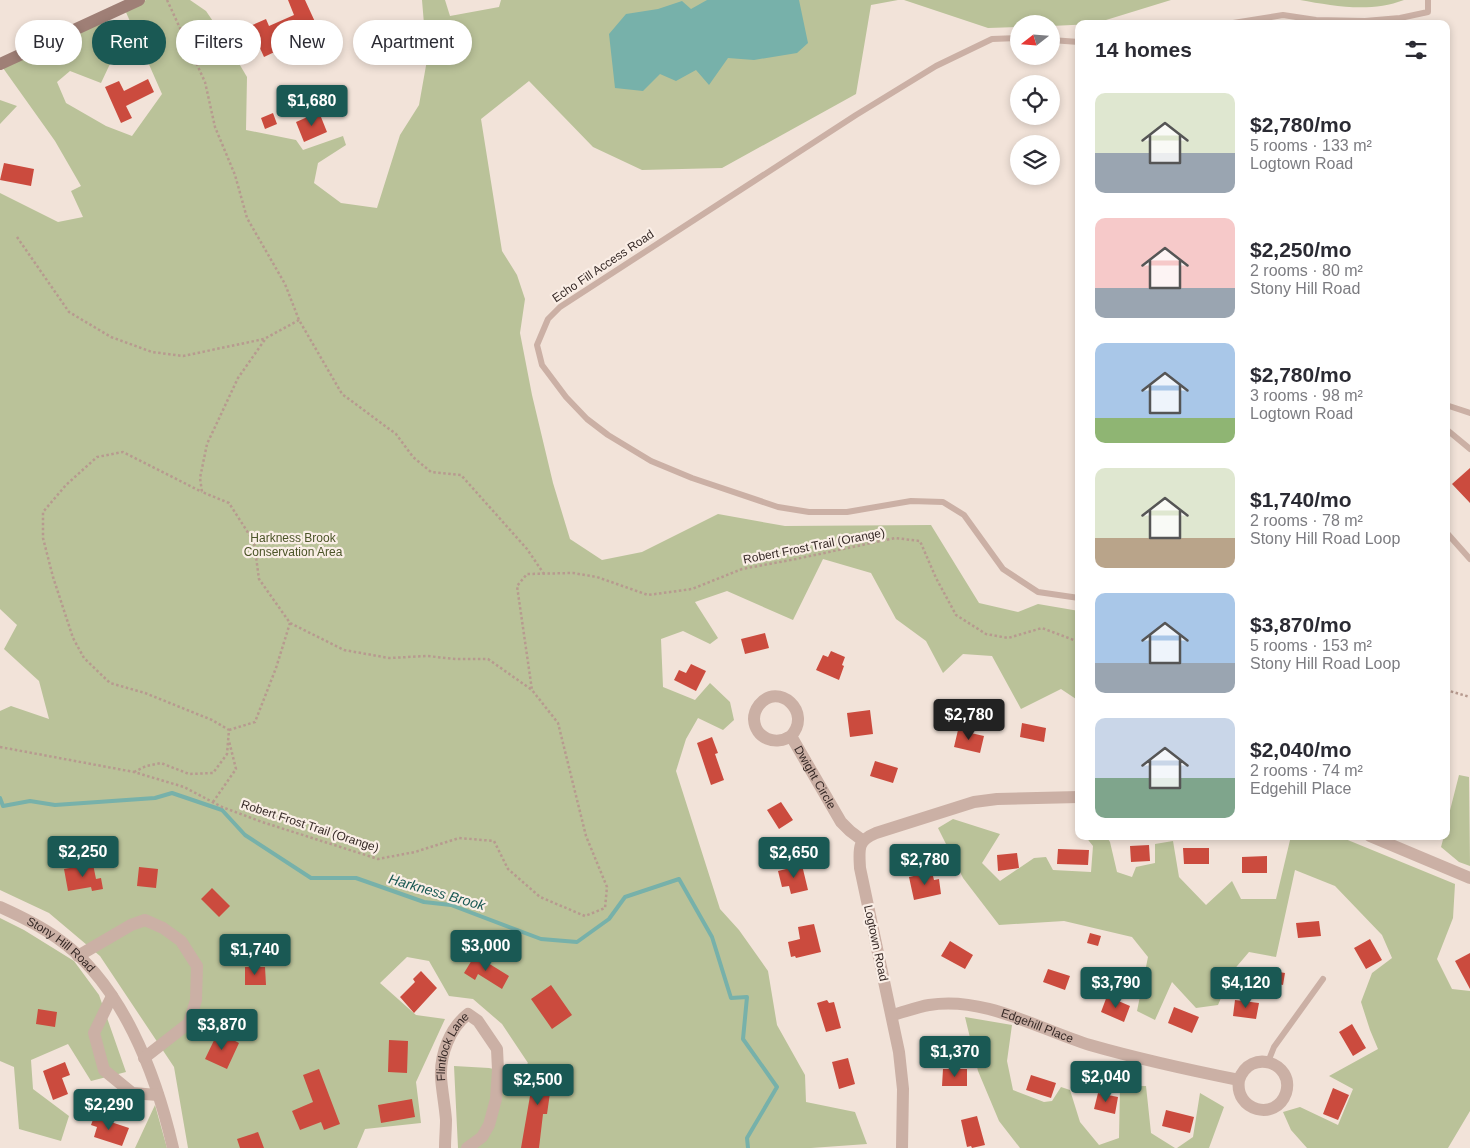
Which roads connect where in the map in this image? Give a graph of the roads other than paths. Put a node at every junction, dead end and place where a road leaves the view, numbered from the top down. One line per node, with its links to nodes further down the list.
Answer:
1 (139, 0): 9 (main road)
2 (1428, 0): 5 (lane)
3 (1252, 20): 4 (lane)
4 (1316, 20)
5 (1377, 20)
6 (1010, 38): 16 (lane, Echo Fill Access Road)
7 (1060, 41): 8 (lane)
8 (1075, 42)
9 (0, 64)
10 (1450, 406): 11 (lane)
11 (1470, 413)
12 (1450, 432): 13 (lane)
13 (1470, 449)
14 (1450, 536): 15 (lane)
15 (1470, 559)
16 (1075, 597)
17 (791, 736): 19 (street, Dwight Circle)
18 (1075, 797): 19 (street)
19 (862, 840): 26 (street, Logtown Road)
20 (1380, 840): 21 (street)
21 (1470, 878)
22 (0, 907): 23 (street, Stony Hill Road)
23 (78, 956): 25 (street, Stony Hill Road); 27 (street)
24 (1323, 979): 28 (lane)
25 (112, 996): 27 (street, Stony Hill Road); 30 (street)
26 (892, 1015): 29 (street, Edgehill Place); 34 (street, Logtown Road)
27 (144, 1058): 30 (street, Stony Hill Road)
28 (1268, 1062): 29 (street); 29 (street)
29 (1239, 1080)
30 (158, 1095): 31 (street, Stony Hill Road)
31 (173, 1148)
32 (445, 1148): 33 (street, Flintlock Lane)
33 (467, 1148)
34 (902, 1148)

